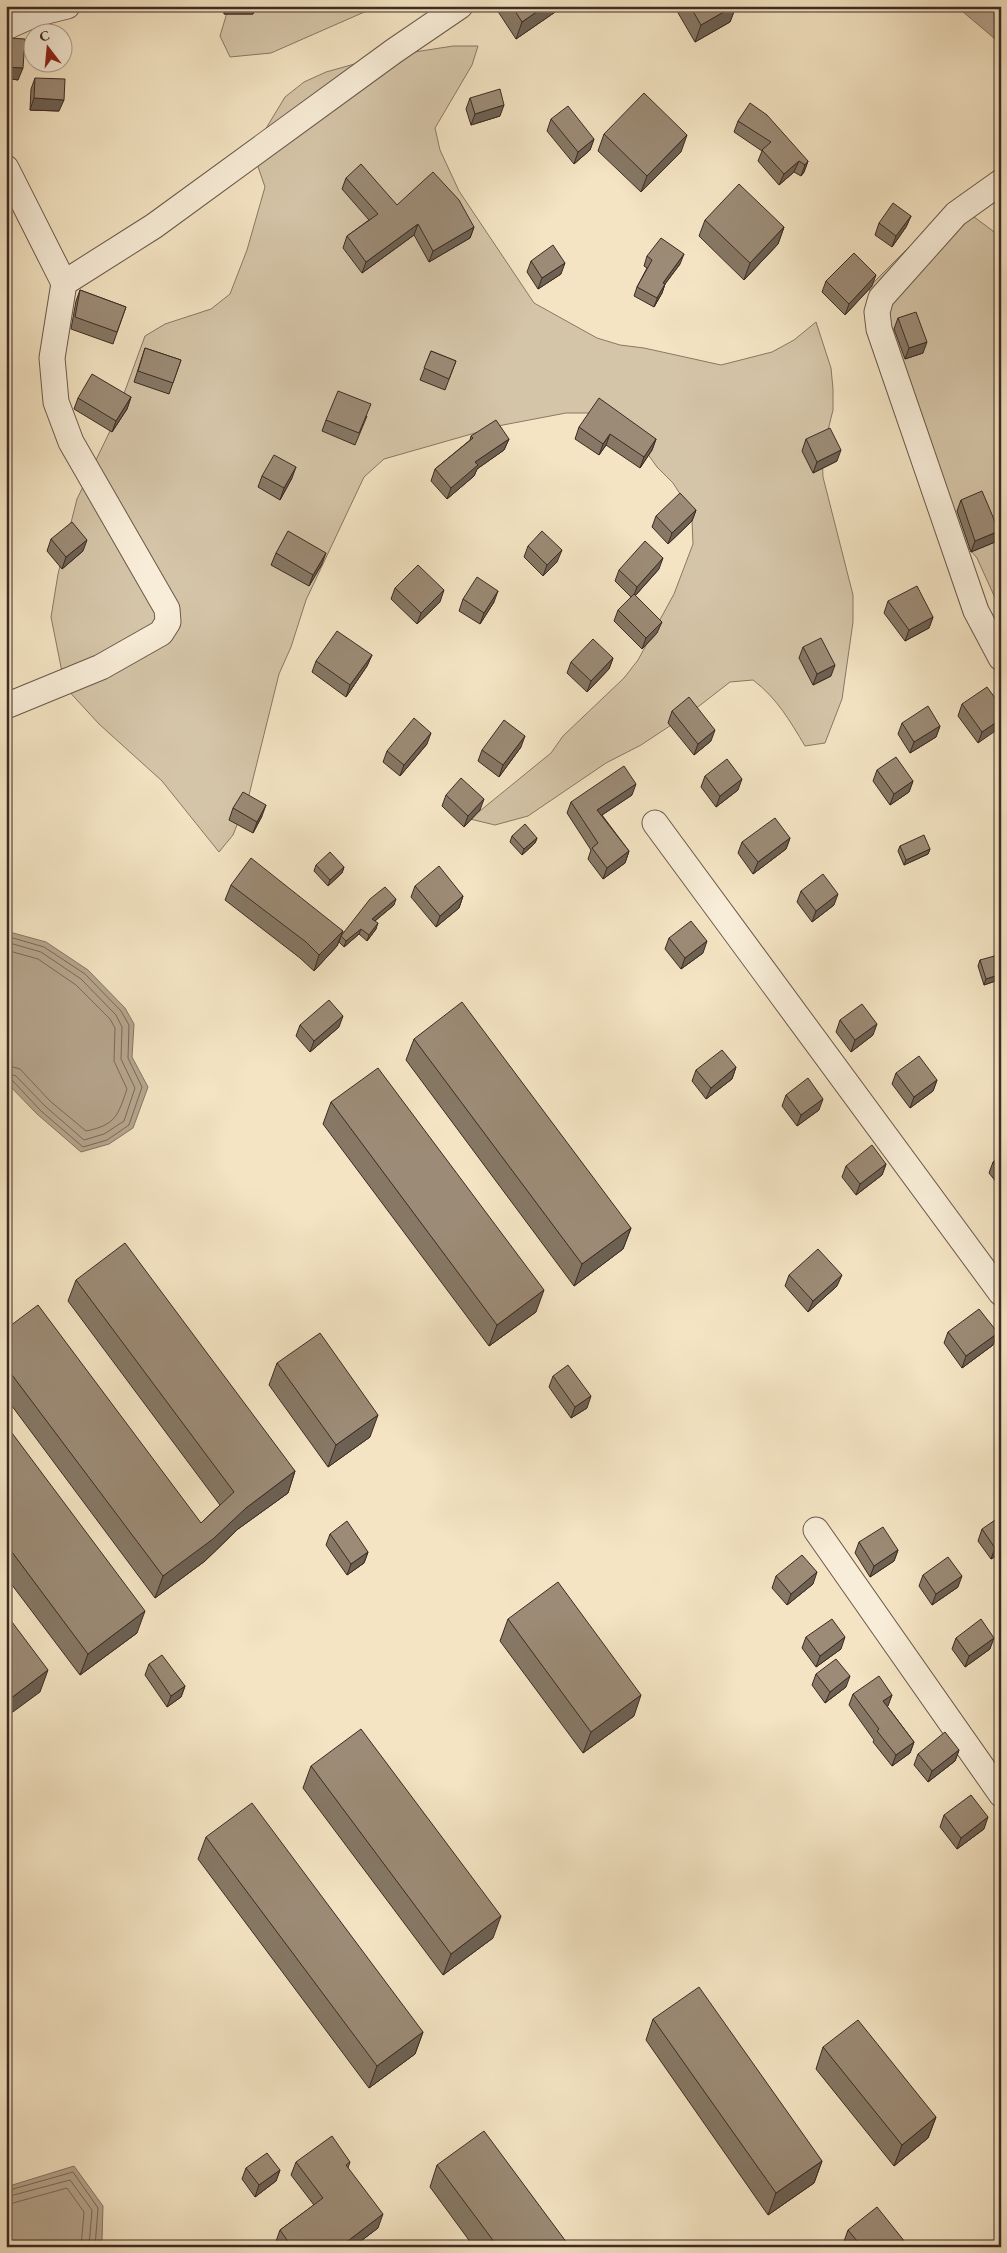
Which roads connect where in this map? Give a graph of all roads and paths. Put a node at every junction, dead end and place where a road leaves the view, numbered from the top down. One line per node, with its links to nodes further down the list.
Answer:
1 (67, 6): 3 (street)
2 (460, 6): 6 (street)
3 (6, 27)
4 (7, 172): 6 (street)
5 (1001, 182): 7 (street)
6 (64, 282): 8 (street)
7 (1001, 658)
8 (6, 706)
9 (655, 823): 10 (street)
10 (1001, 1293)
11 (816, 1530): 12 (street)
12 (1001, 1794)

